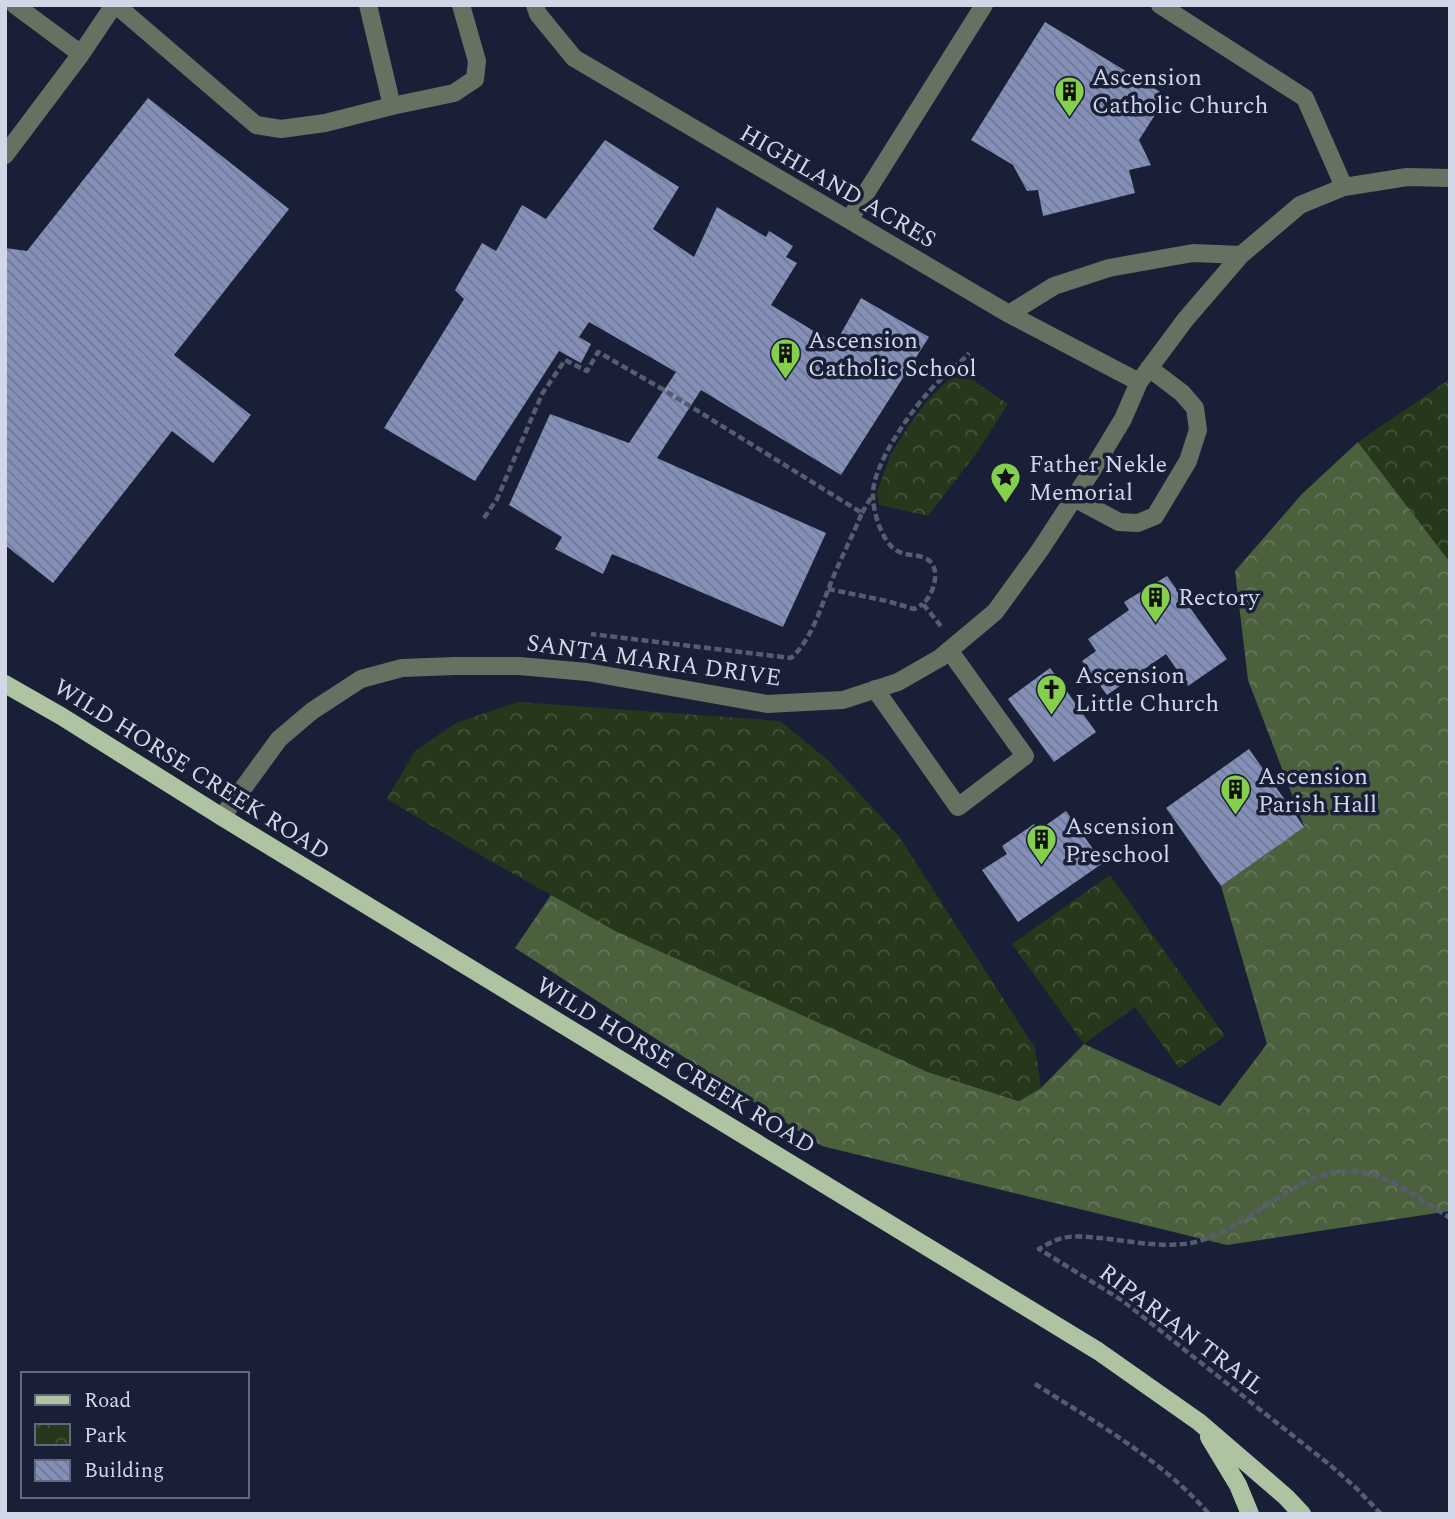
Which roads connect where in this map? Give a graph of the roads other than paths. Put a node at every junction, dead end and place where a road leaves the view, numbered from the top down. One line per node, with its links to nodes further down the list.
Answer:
1 (15, 5): 8 (street)
2 (115, 5): 8 (street); 9 (street)
3 (368, 5): 9 (street)
4 (461, 5): 9 (street)
5 (535, 5): 13 (street, HIGHLAND ACRES)
6 (984, 5): 13 (street)
7 (1160, 5): 12 (street)
8 (80, 54): 10 (street)
9 (392, 106)
10 (5, 155)
11 (1450, 178): 12 (street, SANTA MARIA DRIVE)
12 (1344, 187): 14 (street, SANTA MARIA DRIVE)
13 (849, 220): 15 (street, HIGHLAND ACRES)
14 (1241, 255): 15 (street); 16 (street, SANTA MARIA DRIVE)
15 (1009, 314): 16 (street, HIGHLAND ACRES)
16 (1144, 375): 17 (street, SANTA MARIA DRIVE); 17 (street, HIGHLAND ACRES)
17 (1074, 499): 18 (street, SANTA MARIA DRIVE)
18 (949, 650): 20 (street, SANTA MARIA DRIVE); 20 (street)
19 (5, 684): 21 (main road, WILD HORSE CREEK ROAD)
20 (875, 690): 21 (street, SANTA MARIA DRIVE)
21 (222, 817): 22 (main road, WILD HORSE CREEK ROAD)
22 (1199, 1422): 23 (main road); 24 (main road, WILD HORSE CREEK ROAD)
23 (1250, 1514)
24 (1302, 1514)

